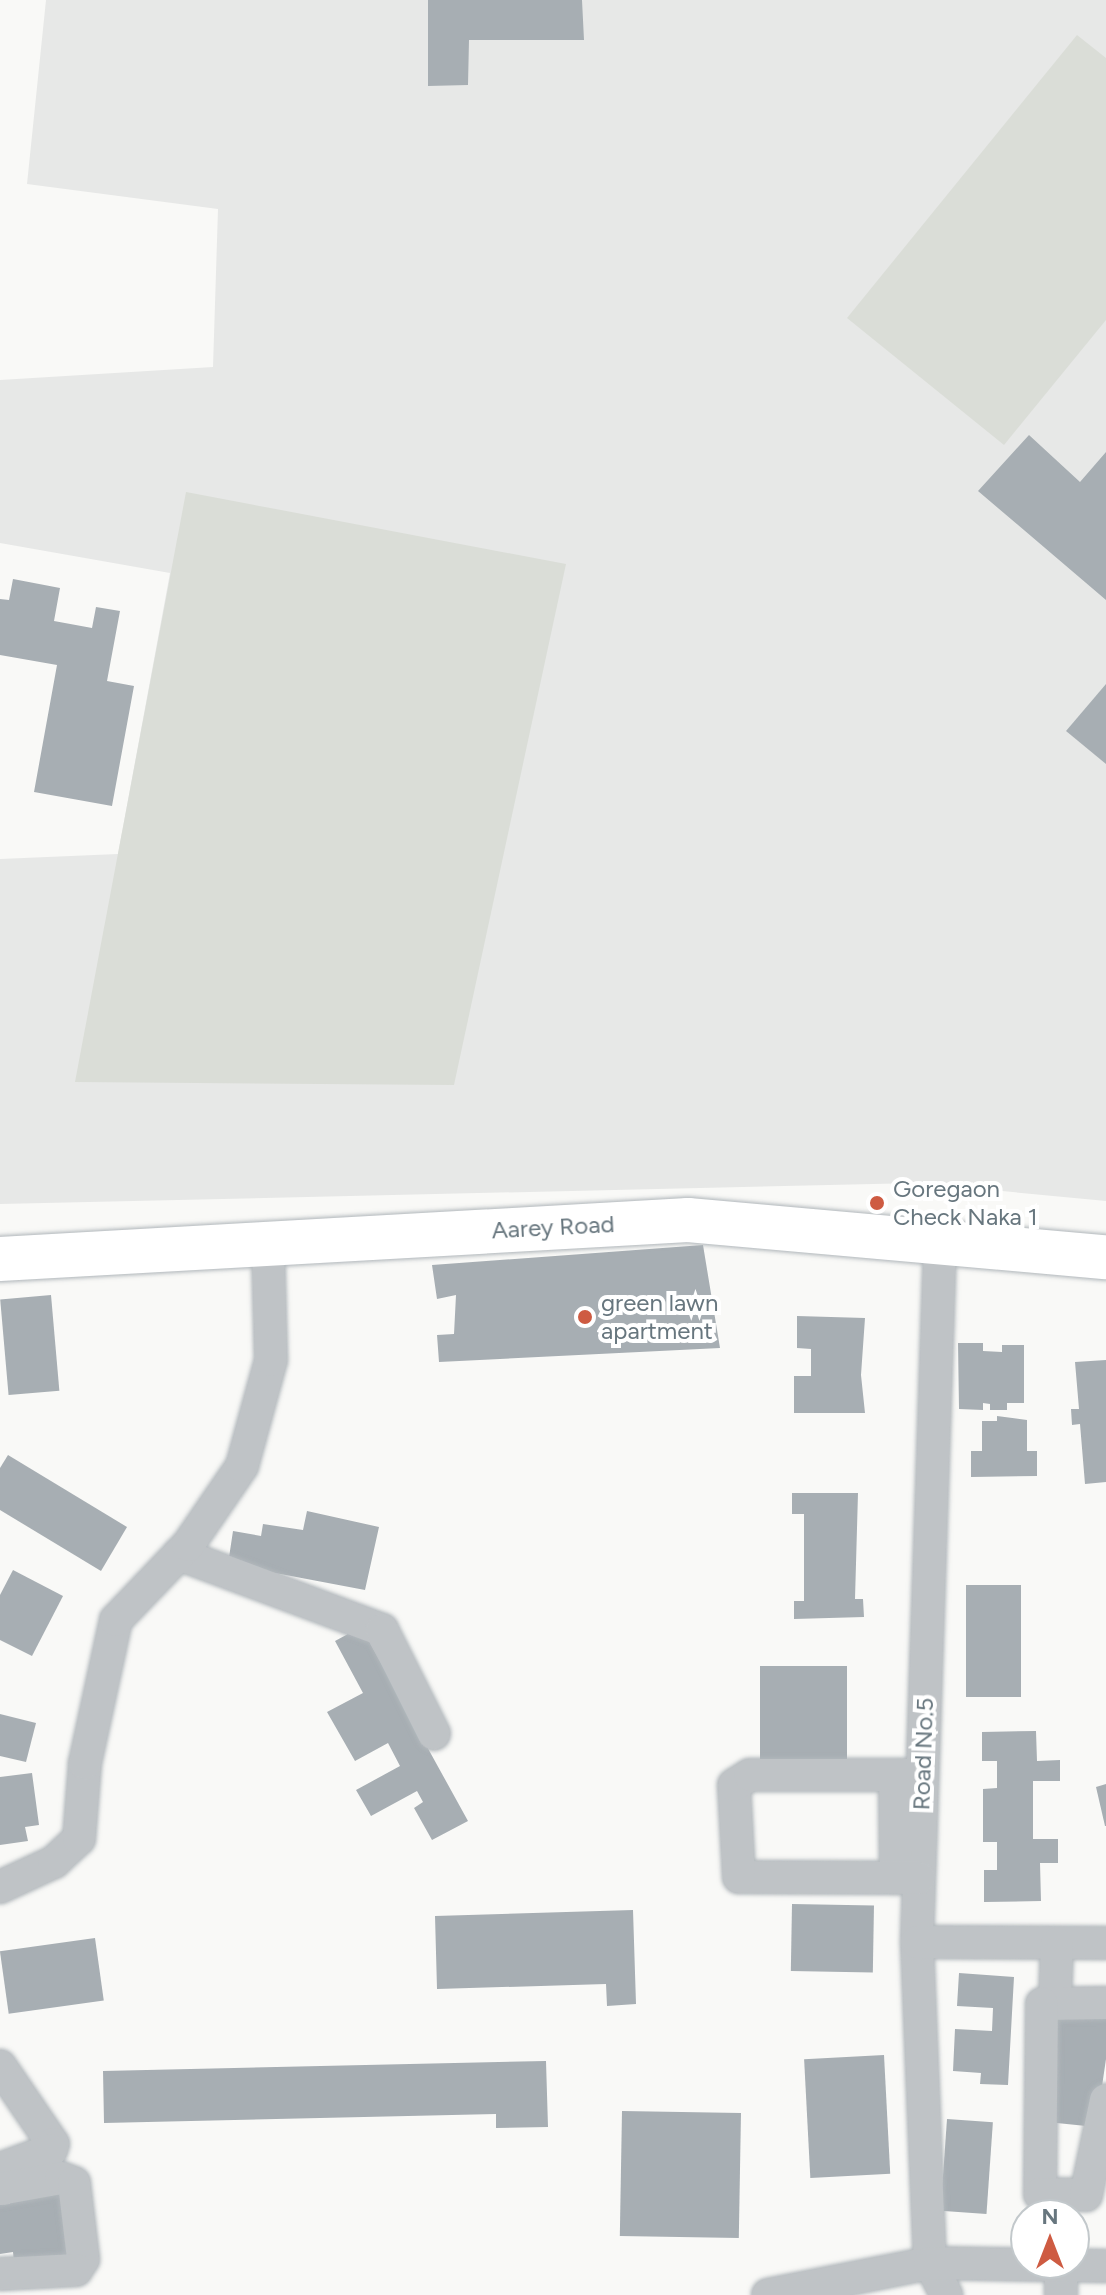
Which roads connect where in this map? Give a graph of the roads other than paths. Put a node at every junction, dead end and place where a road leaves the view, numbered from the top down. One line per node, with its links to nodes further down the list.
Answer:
1 (940, 1244): 2 (street, Aarey Road); 3 (street, Aarey Road); 7 (street, Road No.5)
2 (268, 1245): 4 (street, Aarey Road); 5 (street)
3 (1106, 1257)
4 (0, 1259)
5 (179, 1554): 6 (street); 9 (street)
6 (434, 1734)
7 (909, 1775): 8 (street, Road No.5); 8 (street)
8 (907, 1878): 10 (street, Road No.5)
9 (0, 1887)
10 (917, 1942): 12 (street); 21 (street, Road No.5)
11 (1106, 1943): 12 (street)
12 (1057, 1944): 13 (street)
13 (1055, 2001): 14 (street); 19 (street)
14 (1106, 2003)
15 (0, 2066): 17 (street)
16 (1106, 2100): 20 (street)
17 (0, 2169)
18 (0, 2189): 23 (street)
19 (1044, 2199)
20 (1072, 2199)
21 (930, 2263): 22 (street); 24 (street); 25 (street, Road No.5)
22 (1010, 2269)
23 (0, 2274)
24 (768, 2295)
25 (946, 2295)

